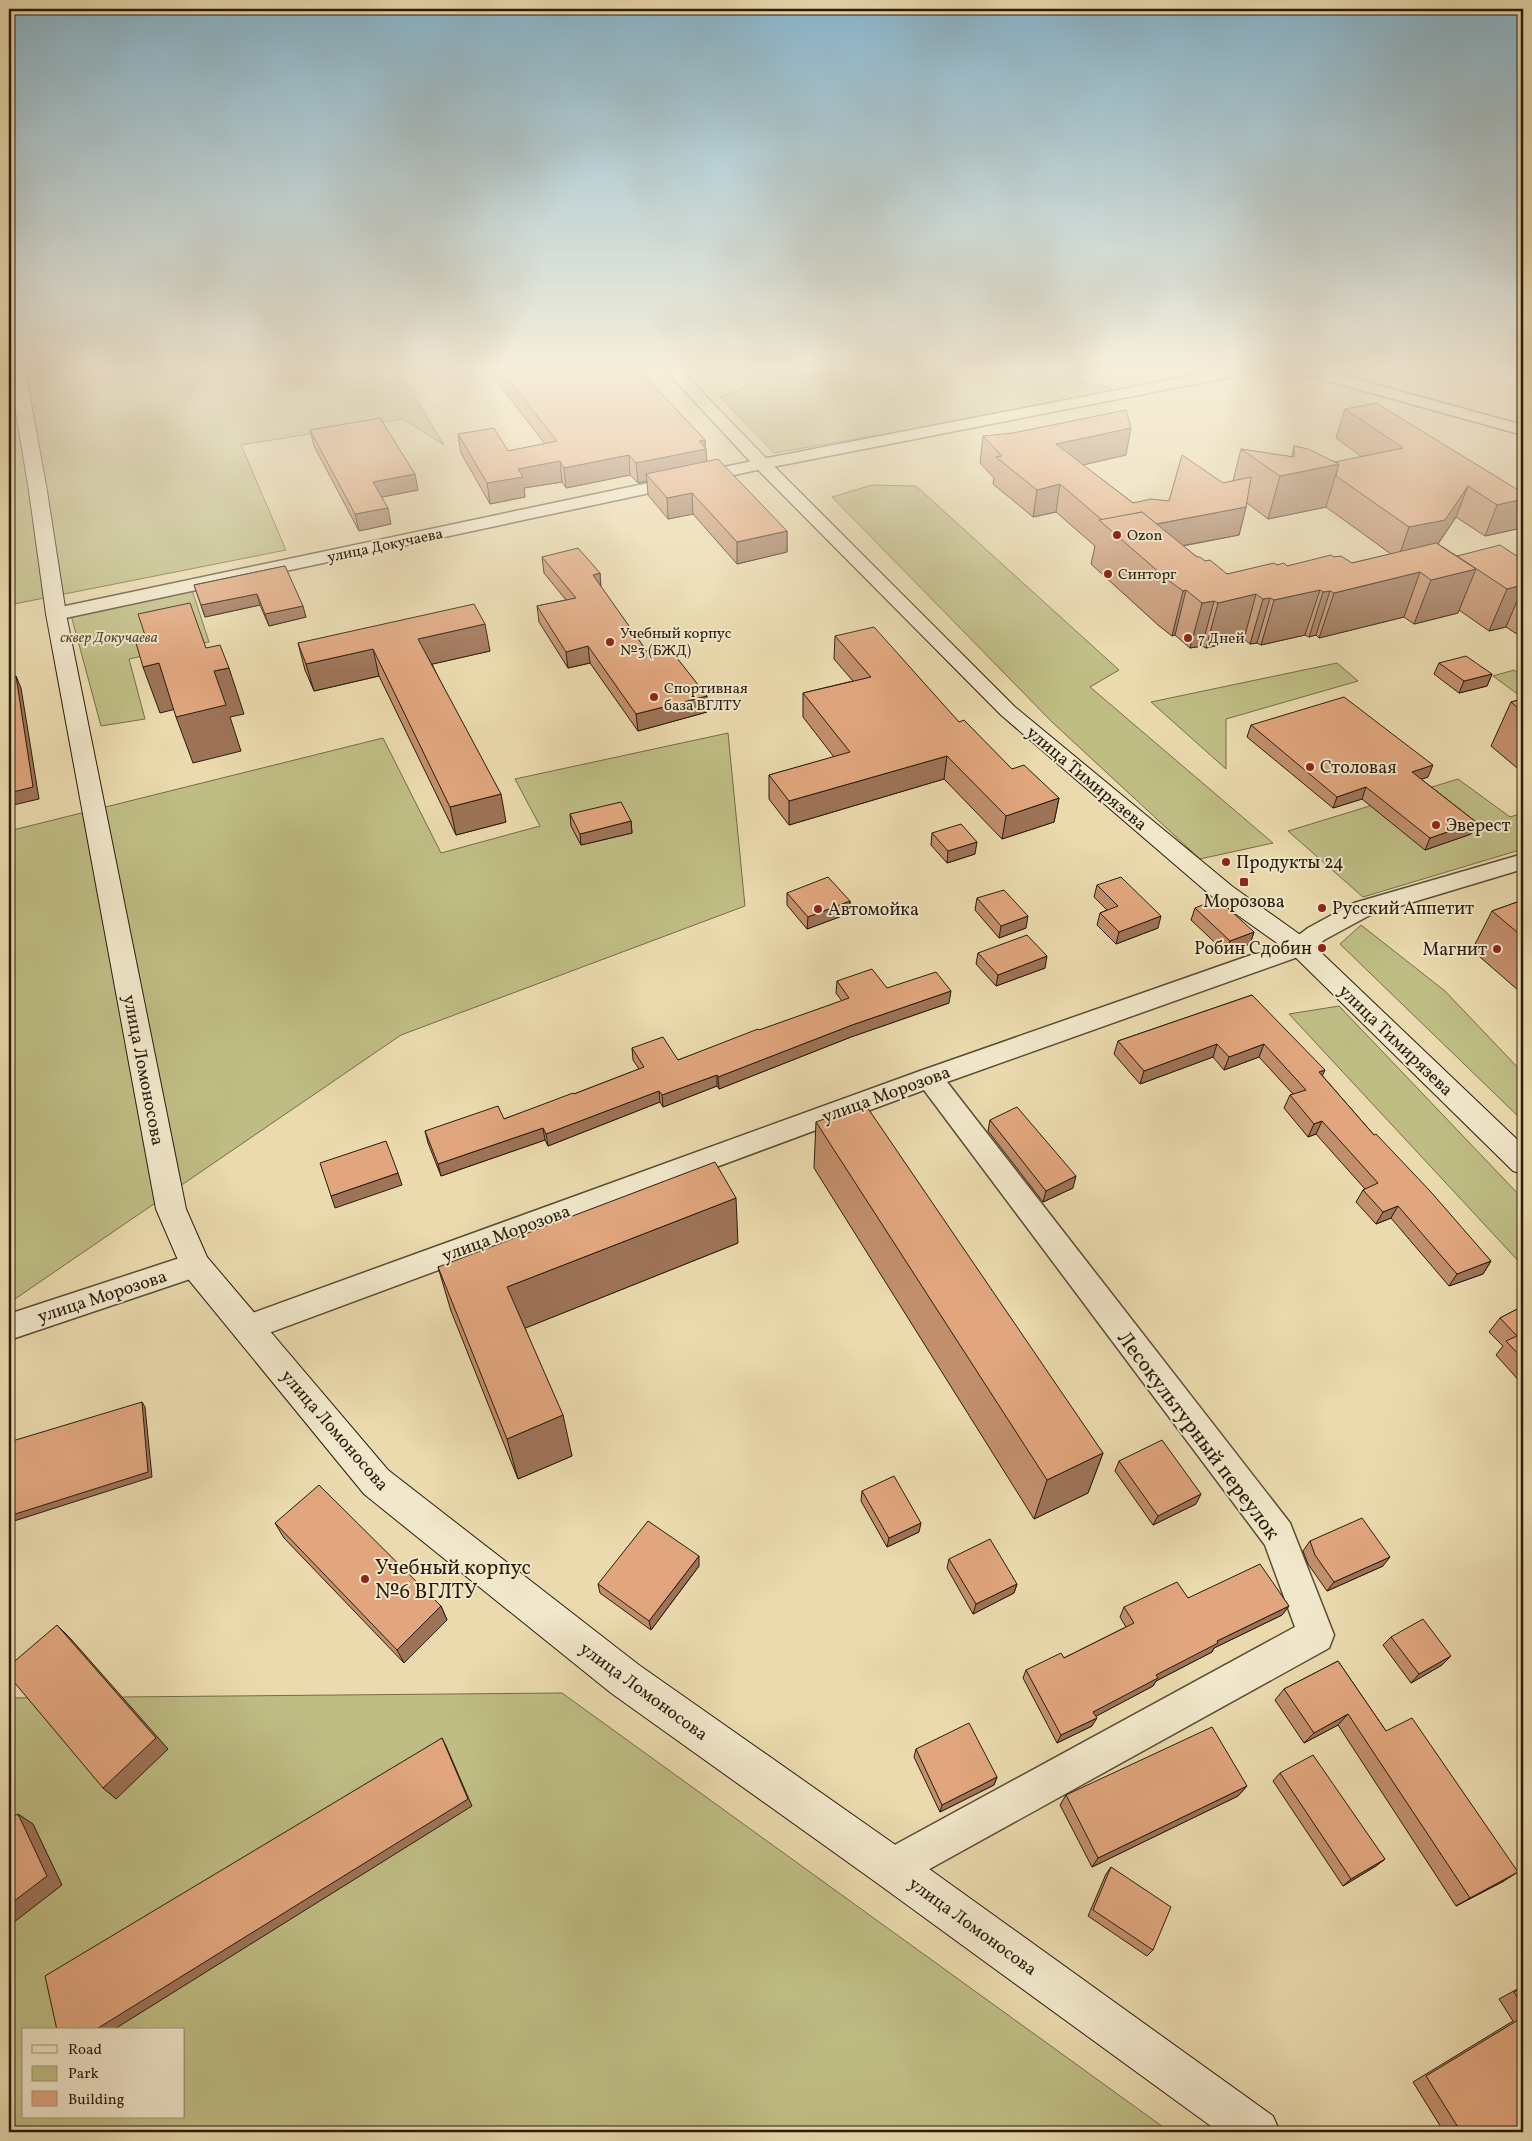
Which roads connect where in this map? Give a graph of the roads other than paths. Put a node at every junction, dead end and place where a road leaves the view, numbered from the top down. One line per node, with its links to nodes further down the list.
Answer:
1 (34, 470): 4 (main road, улица Ломоносова)
2 (734, 470): 4 (street, улица Докучаева)
3 (768, 470): 6 (main road, улица Тимирязева)
4 (56, 614): 9 (main road, улица Ломоносова)
5 (1523, 861): 6 (street, улица Морозова)
6 (1300, 947): 7 (street, улица Морозова); 8 (main road, улица Тимирязева)
7 (929, 1078): 11 (street, улица Морозова); 12 (street, Лесокультурный переулок)
8 (1523, 1163)
9 (195, 1266): 10 (street, улица Морозова); 11 (main road, улица Ломоносова)
10 (9, 1327)
11 (247, 1328): 12 (main road, улица Ломоносова)
12 (892, 1868): 13 (main road, улица Ломоносова)
13 (1257, 2132)

